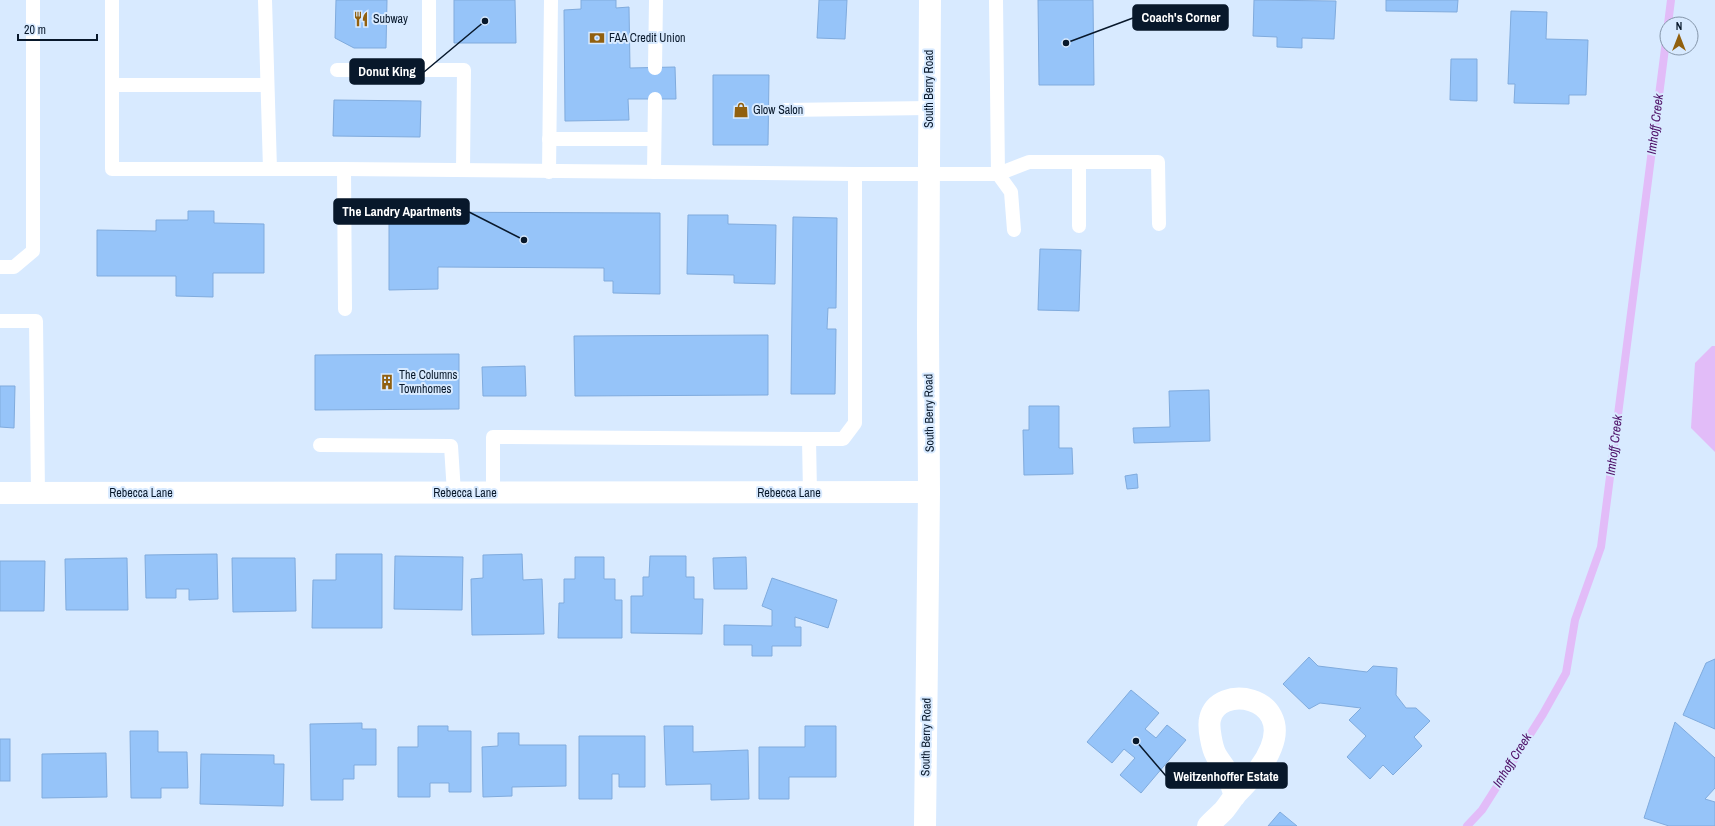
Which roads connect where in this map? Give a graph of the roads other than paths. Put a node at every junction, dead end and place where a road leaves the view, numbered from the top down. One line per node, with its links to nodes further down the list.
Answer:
1 (33, 0): 31 (lane)
2 (112, 0): 12 (lane)
3 (265, 0): 13 (lane)
4 (429, 0): 11 (lane)
5 (551, 0): 17 (lane)
6 (656, 0): 9 (lane)
7 (930, 0): 15 (street, South Berry Road)
8 (996, 0): 27 (lane)
9 (655, 68)
10 (336, 70): 11 (lane)
11 (429, 70): 22 (lane)
12 (112, 85): 13 (lane); 20 (lane)
13 (267, 85): 20 (lane)
14 (655, 99): 18 (lane)
15 (929, 108): 16 (lane); 26 (street, South Berry Road)
16 (784, 110)
17 (550, 139): 18 (lane); 23 (lane)
18 (654, 139): 24 (lane)
19 (1079, 162): 27 (lane); 28 (lane); 29 (lane)
20 (270, 169): 21 (lane)
21 (344, 169): 22 (lane); 32 (lane)
22 (463, 170): 23 (lane)
23 (549, 172): 24 (lane)
24 (654, 172): 25 (lane)
25 (855, 174): 26 (lane); 34 (lane)
26 (929, 174): 27 (lane); 36 (street, South Berry Road)
27 (998, 174): 30 (lane)
28 (1158, 224)
29 (1080, 226)
30 (1014, 230)
31 (0, 267)
32 (346, 310)
33 (0, 321): 38 (lane)
34 (810, 439): 40 (lane); 41 (lane)
35 (320, 445): 39 (lane)
36 (929, 492): 41 (street, Rebecca Lane); 43 (street, South Berry Road)
37 (0, 493): 38 (street, Rebecca Lane)
38 (38, 493): 39 (street, Rebecca Lane)
39 (454, 493): 40 (street, Rebecca Lane)
40 (493, 493): 41 (street, Rebecca Lane)
41 (810, 493)
42 (1235, 796): 44 (street)
43 (925, 826)
44 (1208, 826)

